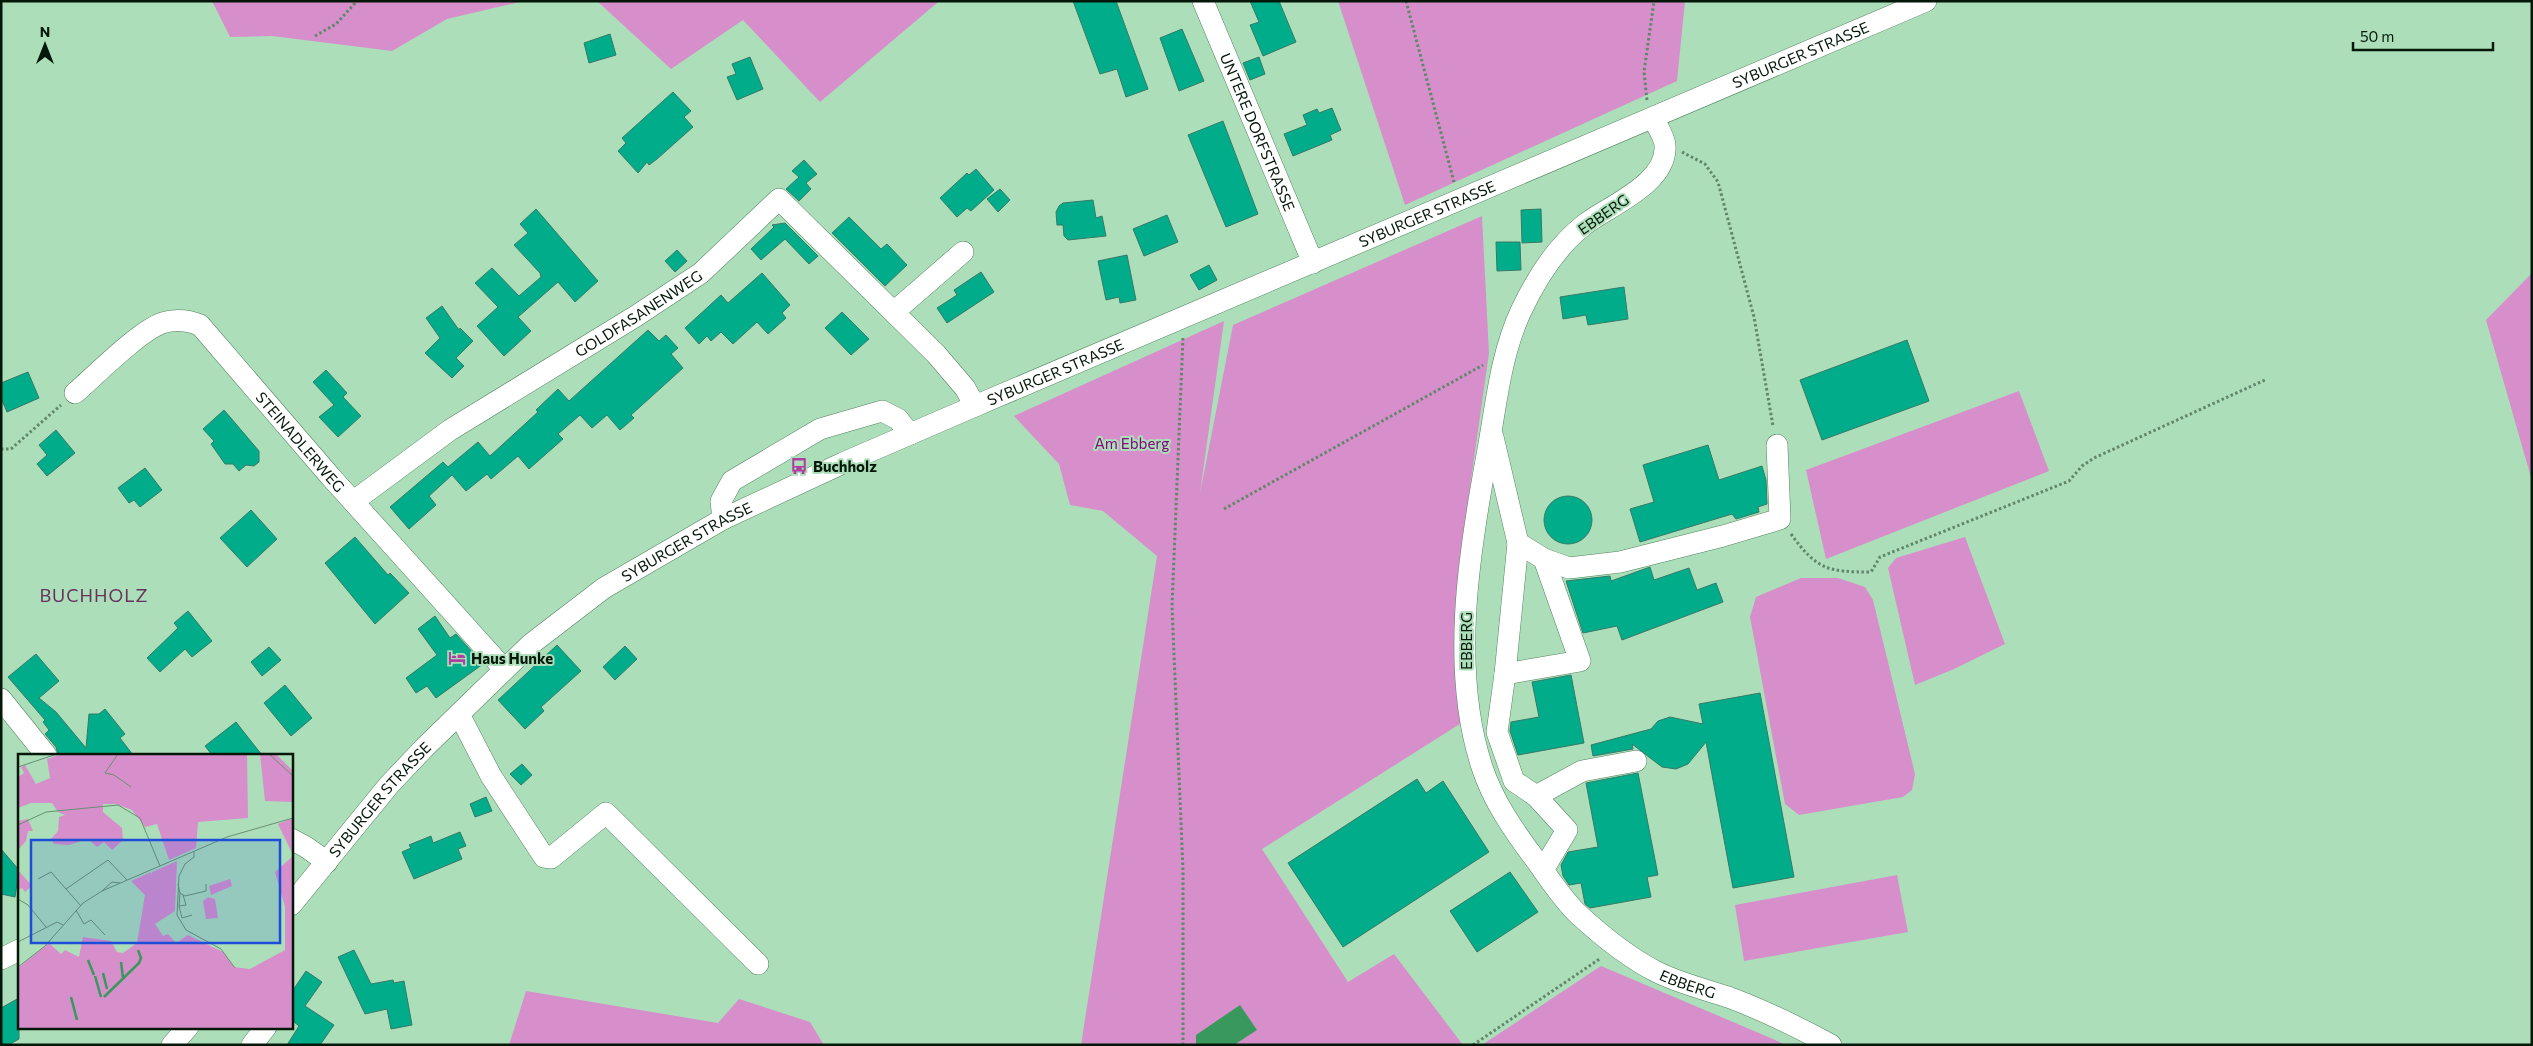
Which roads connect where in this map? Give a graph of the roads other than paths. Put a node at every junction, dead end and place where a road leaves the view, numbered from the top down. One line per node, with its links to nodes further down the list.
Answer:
1 (1203, 1): 5 (street, UNTERE DORFSTRASSE)
2 (1926, 1): 3 (street, SYBURGER STRASSE)
3 (1653, 118): 5 (street, SYBURGER STRASSE); 9 (street, EBBERG)
4 (963, 252): 6 (street)
5 (1313, 263): 8 (street, SYBURGER STRASSE)
6 (895, 311): 8 (street, GOLDFASANENWEG); 12 (street, GOLDFASANENWEG)
7 (75, 393): 12 (street, STEINADLERWEG)
8 (975, 406): 10 (street, SYBURGER STRASSE)
9 (1492, 429): 14 (street); 25 (street, EBBERG)
10 (910, 434): 13 (street, SYBURGER STRASSE); 13 (street)
11 (1777, 445): 15 (street)
12 (354, 501): 16 (street, STEINADLERWEG)
13 (723, 519): 16 (street, SYBURGER STRASSE)
14 (1518, 543): 15 (street); 17 (street)
15 (1544, 559): 17 (street)
16 (504, 669): 19 (street, SYBURGER STRASSE)
17 (1505, 674): 22 (street)
18 (1, 699): 20 (street)
19 (459, 714): 24 (street, SYBURGER STRASSE); 29 (street)
20 (45, 754)
21 (1636, 761): 22 (street)
22 (1536, 796): 25 (street)
23 (292, 840): 24 (street)
24 (327, 862): 26 (street, SYBURGER STRASSE)
25 (1543, 870): 32 (street, EBBERG)
26 (292, 904)
27 (18, 951): 28 (street)
28 (1, 960)
29 (758, 964)
30 (265, 1028): 31 (street)
31 (252, 1045)
32 (1830, 1045)

